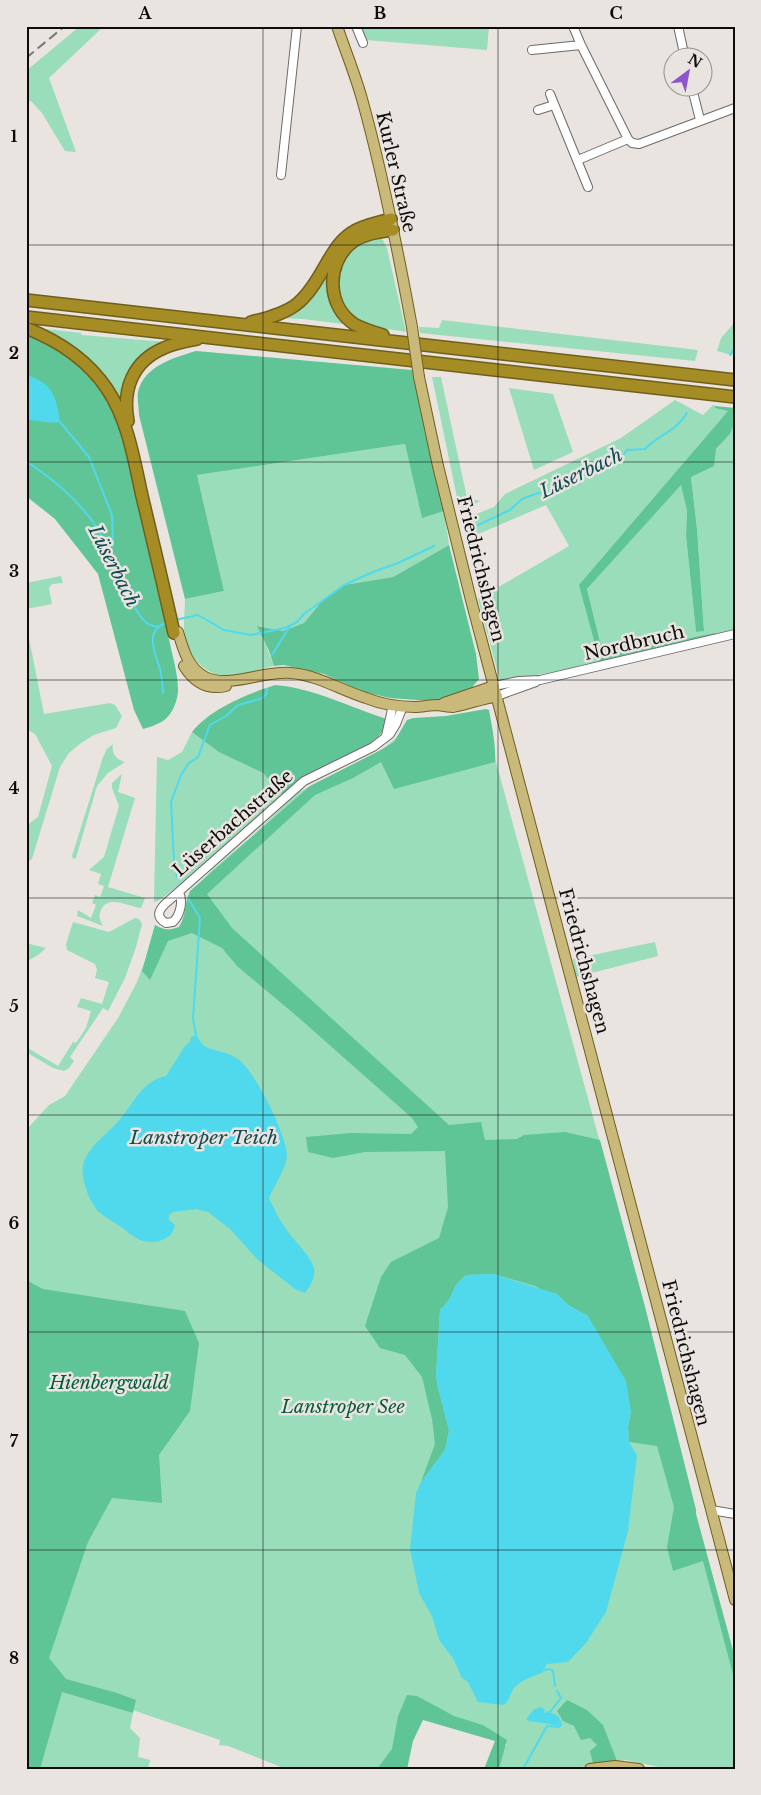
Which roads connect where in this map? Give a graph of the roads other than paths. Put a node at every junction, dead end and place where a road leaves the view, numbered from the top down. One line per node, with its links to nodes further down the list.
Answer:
1 (297, 26): 18 (street)
2 (337, 26): 20 (main road, Kurler Straße)
3 (356, 26): 6 (street)
4 (573, 26): 7 (street)
5 (678, 26): 8 (street)
6 (363, 43)
7 (581, 45): 9 (street); 16 (street)
8 (683, 48)
9 (532, 50)
10 (550, 94): 12 (street)
11 (694, 98): 15 (street)
12 (554, 105): 14 (street); 17 (street)
13 (735, 108): 15 (street)
14 (538, 110)
15 (700, 120): 16 (street)
16 (628, 139): 17 (street)
17 (578, 160): 19 (street)
18 (281, 175)
19 (588, 187)
20 (392, 224): 23 (highway); 24 (main road, Kurler Straße); 27 (highway)
21 (26, 300): 23 (highway)
22 (26, 317): 26 (highway)
23 (242, 324): 27 (highway)
24 (412, 327): 33 (main road, Friedrichshagen, bridge)
25 (26, 328): 30 (highway)
26 (206, 337): 29 (highway); 30 (highway)
27 (401, 342): 28 (highway)
28 (735, 380)
29 (735, 397)
30 (170, 606): 31 (highway)
31 (176, 633): 34 (main road)
32 (735, 634): 33 (street, Nordbruch)
33 (496, 691): 34 (main road); 36 (main road, Friedrichshagen)
34 (398, 705): 35 (street, Lüserbachstraße)
35 (179, 892)
36 (711, 1510): 37 (street); 38 (main road, Friedrichshagen)
37 (735, 1514)
38 (735, 1600)
39 (590, 1769): 40 (main road)
40 (639, 1769)

